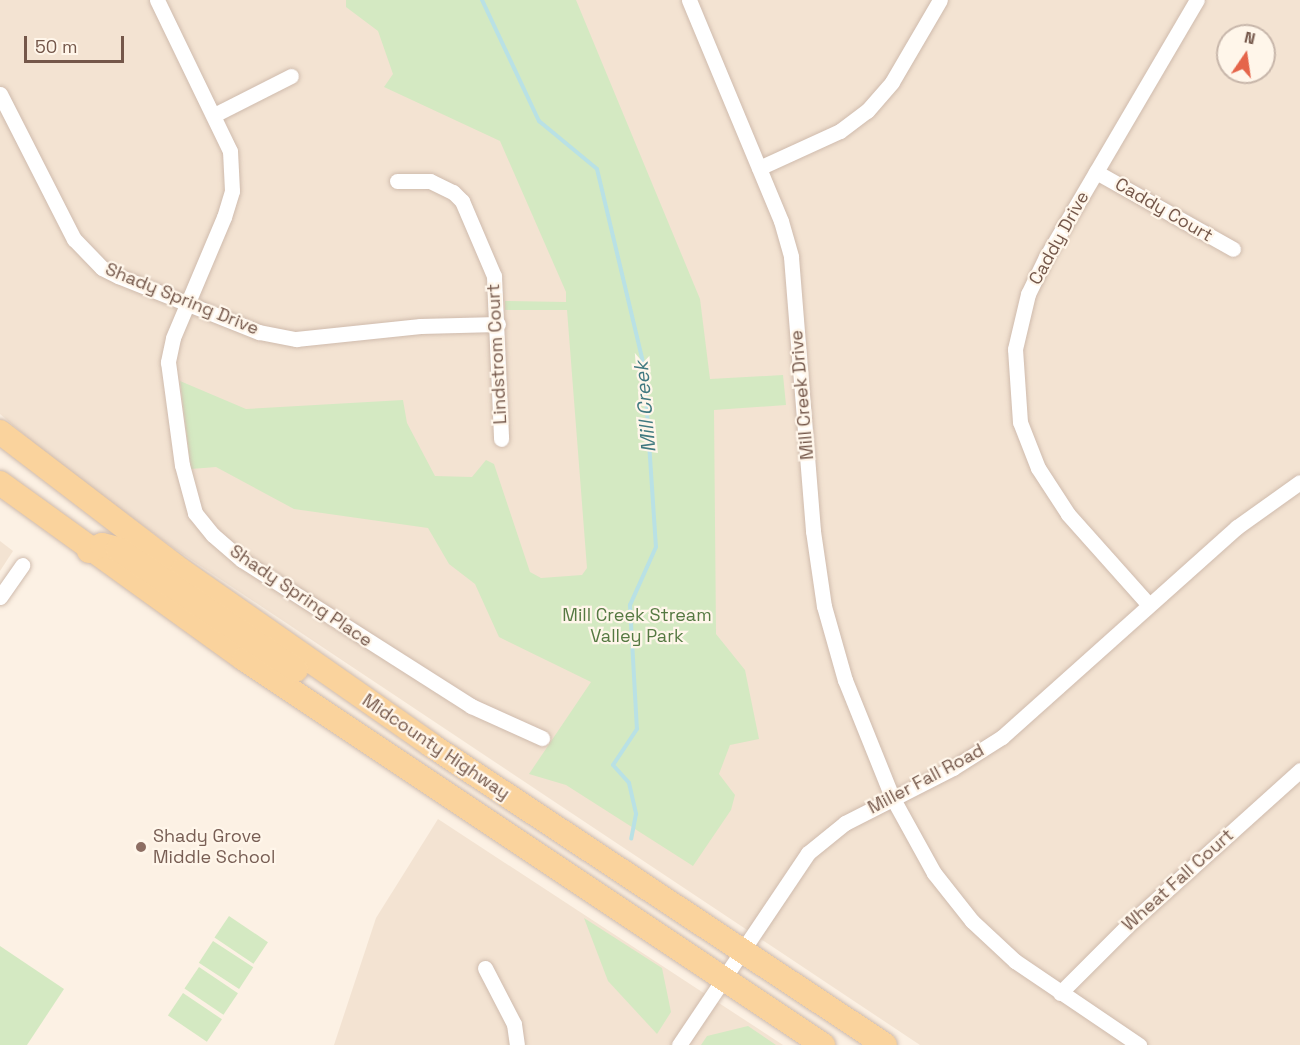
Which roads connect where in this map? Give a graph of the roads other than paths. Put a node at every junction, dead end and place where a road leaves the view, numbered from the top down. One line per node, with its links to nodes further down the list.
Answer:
1 (157, 0): 8 (street, Shady Spring Place)
2 (689, 0): 9 (street, Mill Creek Drive)
3 (940, 0): 9 (street)
4 (1197, 0): 10 (street, Caddy Drive)
5 (291, 76): 8 (street)
6 (0, 94): 7 (street, Shady Spring Drive)
7 (4, 111): 13 (street, Shady Spring Drive)
8 (216, 114): 13 (street, Shady Spring Place)
9 (759, 168): 26 (street, Mill Creek Drive)
10 (1096, 172): 12 (street, Caddy Court); 22 (street, Caddy Drive)
11 (397, 181): 14 (street, Lindstrom Court)
12 (1233, 249)
13 (188, 303): 14 (street, Shady Spring Drive); 23 (street, Shady Spring Place)
14 (498, 324): 16 (street, Lindstrom Court)
15 (0, 432): 24 (main road, Midcounty Highway)
16 (501, 439)
17 (1300, 482): 22 (street, Miller Fall Road)
18 (0, 483): 19 (main road, Midcounty Highway)
19 (89, 551): 24 (main road); 29 (main road, Midcounty Highway)
20 (22, 565): 21 (street)
21 (0, 597)
22 (1149, 605): 26 (street, Miller Fall Road)
23 (542, 738)
24 (431, 746): 27 (main road, Midcounty Highway)
25 (1300, 770): 30 (street, Wheat Fall Court)
26 (892, 797): 27 (street, Miller Fall Road); 30 (street, Mill Creek Drive)
27 (741, 949): 29 (street, Miller Fall Road); 34 (main road, Midcounty Highway)
28 (485, 968): 31 (street)
29 (723, 981): 32 (street, Miller Fall Road); 33 (main road, Midcounty Highway)
30 (1060, 993): 35 (street, Mill Creek Drive)
31 (517, 1045)
32 (679, 1045)
33 (823, 1045)
34 (885, 1045)
35 (1139, 1045)

